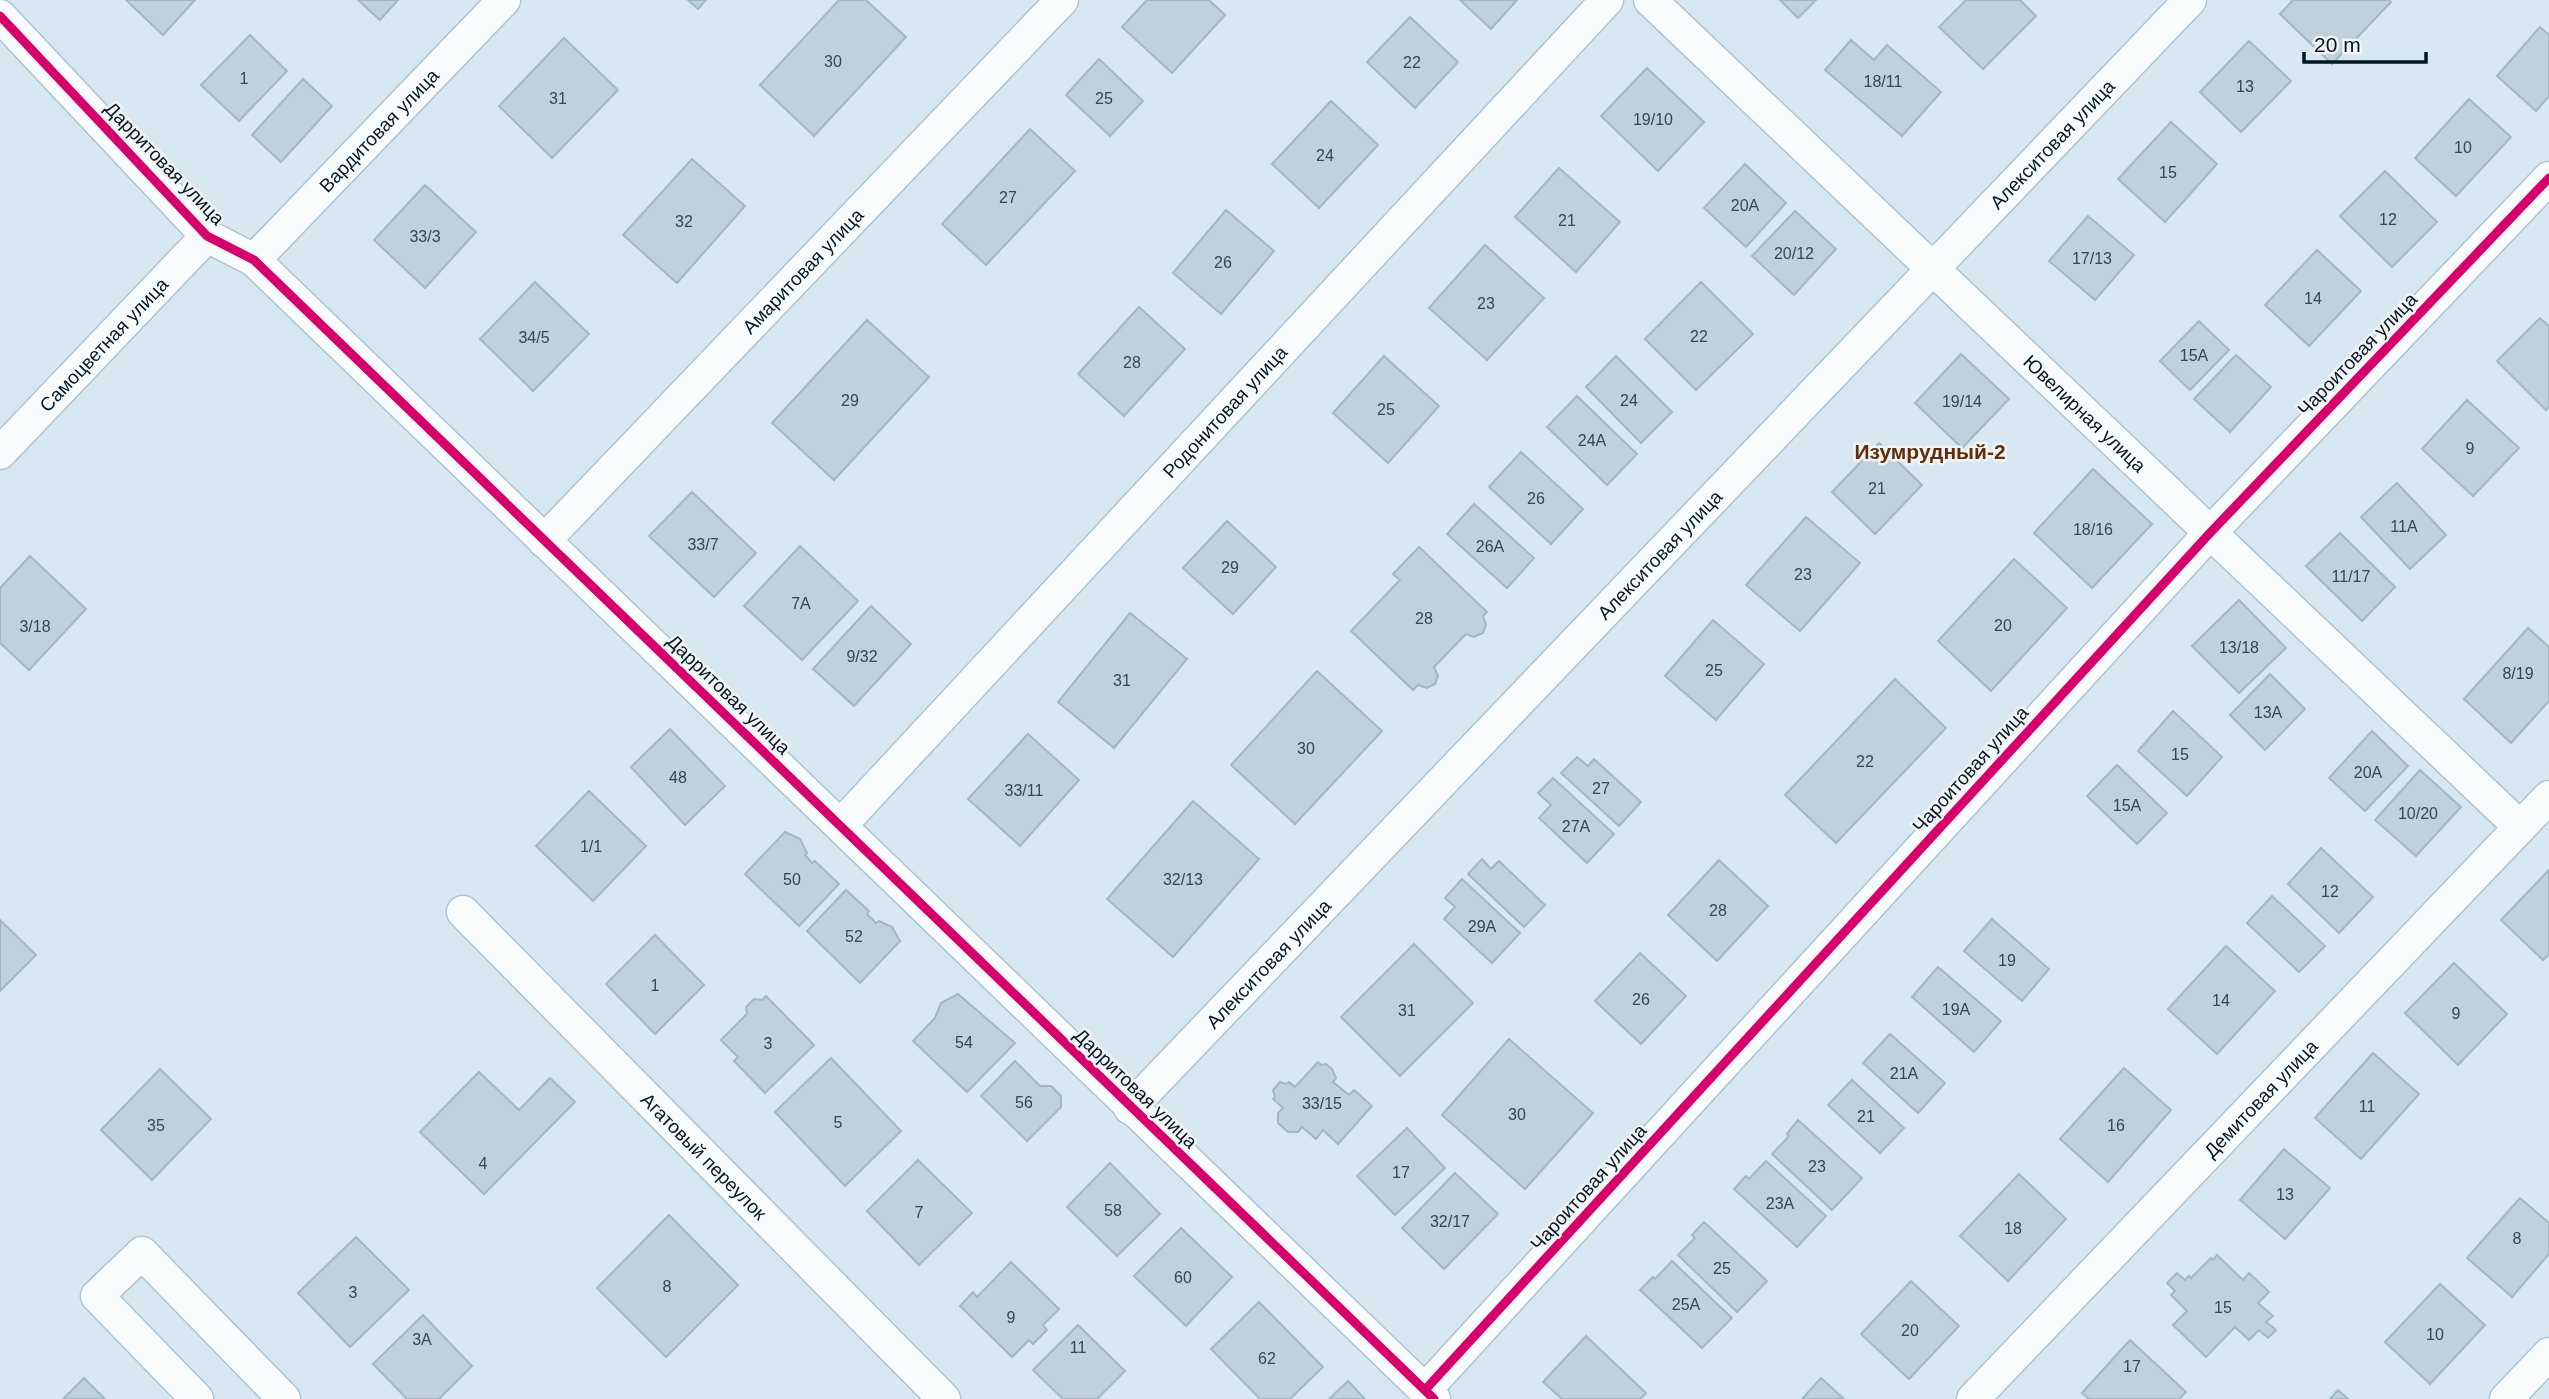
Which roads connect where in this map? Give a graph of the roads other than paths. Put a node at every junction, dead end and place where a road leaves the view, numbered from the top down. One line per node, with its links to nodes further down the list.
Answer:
1 (504, 0): 9 (street, Вардитовая улица)
2 (1062, 0): 13 (street, Амаритовая улица)
3 (1608, 0): 15 (street, Родонитовая улица)
4 (1650, 0): 10 (street, Ювелирная улица)
5 (2190, 0): 10 (street, Алекситовая улица)
6 (0, 16): 8 (street, Дарритовая улица)
7 (2549, 178): 12 (street, Чароитовая улица)
8 (207, 236): 9 (street, Дарритовая улица); 11 (street, Самоцветная улица)
9 (254, 260): 13 (street, Дарритовая улица)
10 (1934, 268): 12 (street, Ювелирная улица); 18 (street, Алекситовая улица)
11 (0, 453)
12 (2209, 534): 16 (street, Ювелирная улица); 20 (street, Чароитовая улица)
13 (544, 541): 15 (street, Дарритовая улица)
14 (2549, 797): 16 (street, Демитовая улица)
15 (841, 825): 18 (street, Дарритовая улица)
16 (2520, 827): 24 (street, Демитовая улица)
17 (463, 912): 23 (street, Агатовый переулок)
18 (1130, 1108): 20 (street, Дарритовая улица)
19 (2549, 1354): 25 (street)
20 (1430, 1395)
21 (197, 1399): 22 (street)
22 (284, 1399)
23 (944, 1399)
24 (1973, 1399)
25 (2506, 1399)

